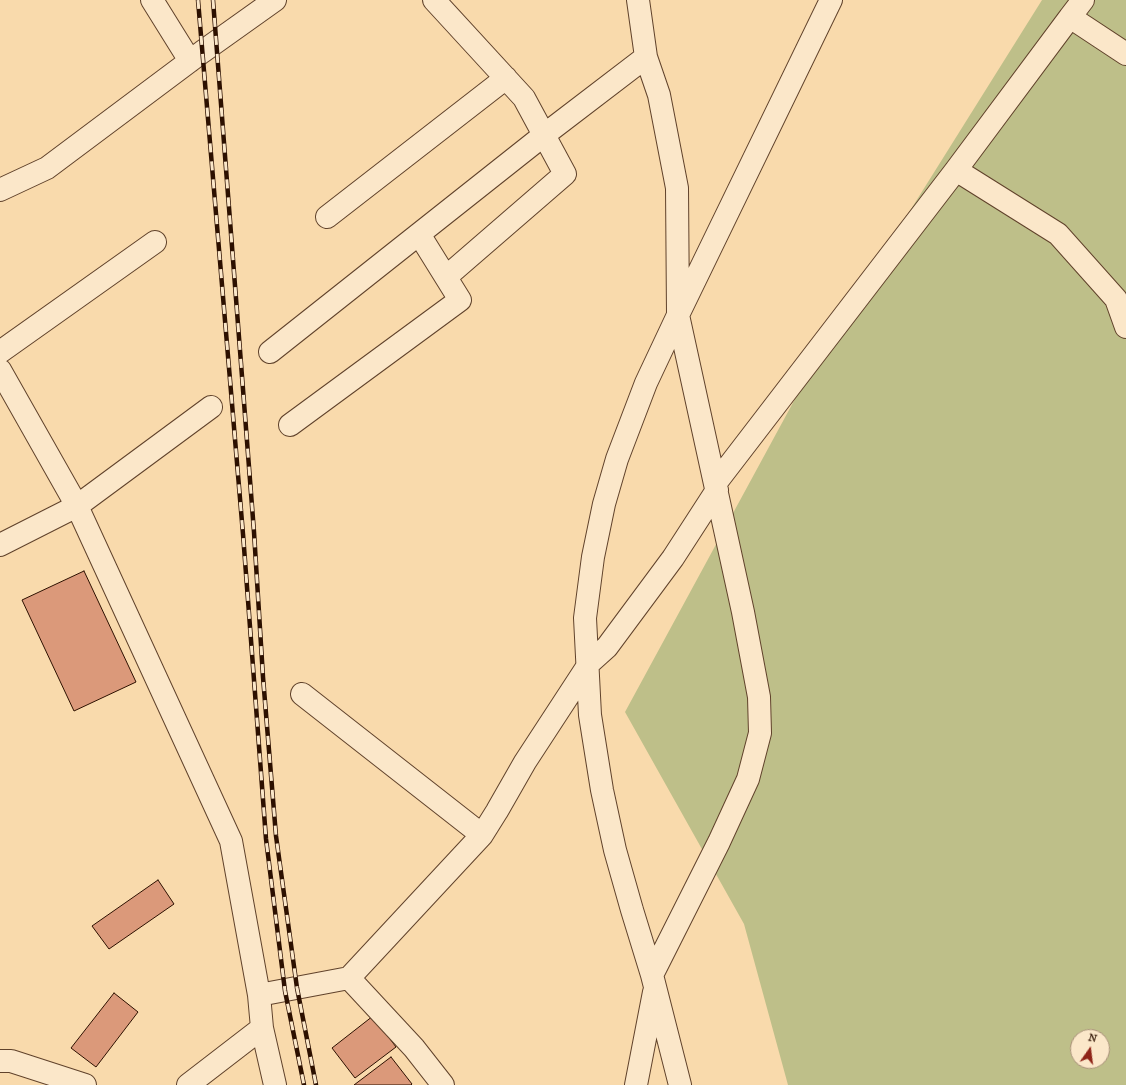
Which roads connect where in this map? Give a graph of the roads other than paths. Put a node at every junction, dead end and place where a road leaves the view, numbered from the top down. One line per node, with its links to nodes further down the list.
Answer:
1 (152, 0): 9 (street)
2 (275, 0): 9 (street)
3 (434, 0): 10 (street)
4 (638, 0): 8 (street)
5 (831, 0): 18 (street)
6 (1077, 8): 7 (street); 12 (street)
7 (1126, 54)
8 (646, 57): 11 (street); 18 (street)
9 (190, 61): 13 (street)
10 (506, 78): 11 (street); 14 (street)
11 (544, 135): 15 (street); 17 (street)
12 (956, 170): 19 (street); 25 (street)
13 (0, 190)
14 (327, 217)
15 (419, 234): 17 (street); 21 (street)
16 (155, 242): 20 (street)
17 (446, 277): 24 (street)
18 (678, 315): 25 (street); 28 (street)
19 (1126, 327)
20 (0, 352)
21 (270, 352)
22 (0, 370): 26 (street)
23 (211, 407): 26 (street)
24 (290, 425)
25 (716, 487): 28 (street); 32 (street)
26 (77, 506): 27 (street); 33 (street)
27 (0, 545)
28 (587, 666): 30 (street); 32 (street)
29 (302, 694): 30 (street)
30 (482, 835): 31 (street)
31 (349, 978): 33 (street); 39 (street)
32 (653, 981): 40 (street); 41 (street)
33 (259, 995): 34 (street)
34 (262, 1028): 37 (street); 38 (street)
35 (0, 1061): 36 (street)
36 (85, 1085)
37 (188, 1085)
38 (275, 1085)
39 (443, 1085)
40 (636, 1085)
41 (680, 1085)

